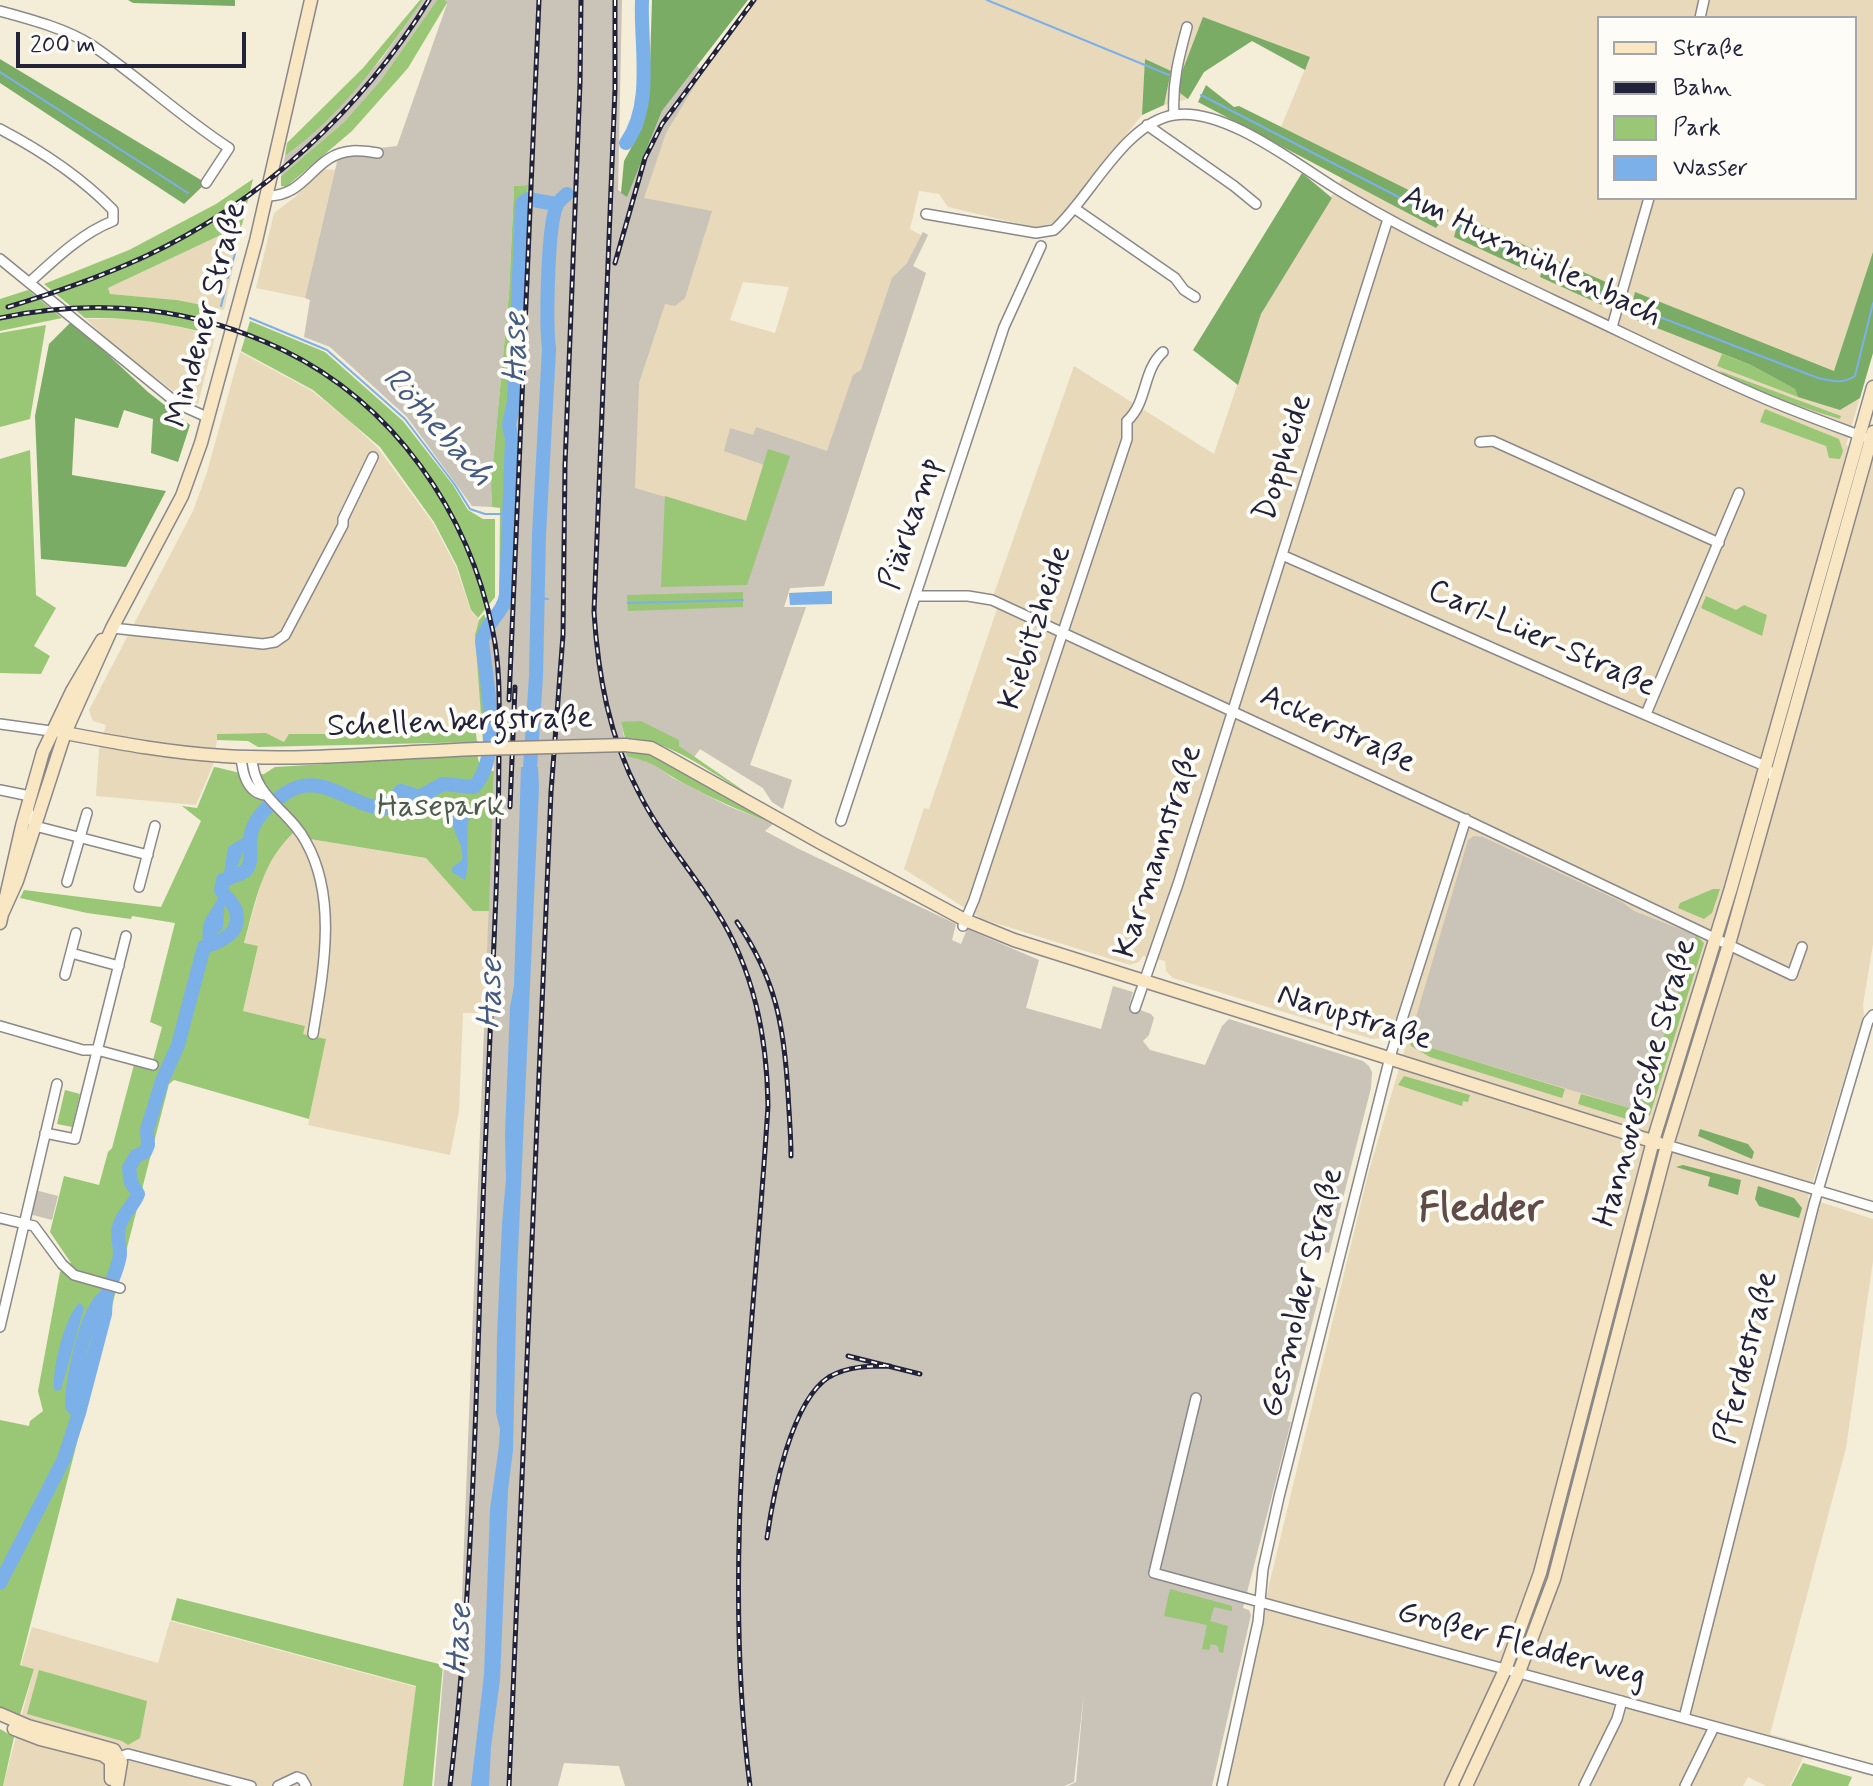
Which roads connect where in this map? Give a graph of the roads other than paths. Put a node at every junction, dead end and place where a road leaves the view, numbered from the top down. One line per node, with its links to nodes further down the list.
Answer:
1 (311, 0): 9 (main road, Mindener Straße)
2 (0, 11): 8 (street)
3 (1187, 27): 4 (street)
4 (1174, 115): 5 (street, Am Huxmühlenbach); 14 (street, Am Huxmühlenbach)
5 (1147, 125): 11 (street); 12 (street, Am Huxmühlenbach)
6 (0, 129): 17 (street)
7 (378, 153): 9 (street)
8 (206, 183)
9 (266, 196): 22 (main road, Mindener Straße)
10 (1648, 200): 19 (street)
11 (1256, 204)
12 (1074, 208): 13 (street, Am Huxmühlenbach); 18 (street)
13 (926, 214)
14 (1388, 219): 19 (street, Am Huxmühlenbach); 28 (street, Doppheide)
15 (1041, 246): 29 (street, Piärkamp)
16 (0, 259): 17 (street)
17 (31, 281): 22 (street)
18 (1195, 297)
19 (1612, 327): 23 (street, Am Huxmühlenbach)
20 (1163, 352): 31 (street, Kiebitzheide)
21 (1873, 387): 23 (main road, Hannoversche Straße)
22 (209, 418): 30 (main road, Mindener Straße)
23 (1869, 437): 38 (main road, Hannoversche Straße); 39 (main road, Hannoversche Straße)
24 (1480, 442): 27 (street)
25 (373, 457): 30 (street)
26 (1739, 493): 27 (street)
27 (1719, 543): 33 (street)
28 (1282, 555): 32 (street, Doppheide); 33 (street, Carl-Lüer-Straße)
29 (916, 596): 31 (street, Ackerstraße); 44 (street, Piärkamp)
30 (112, 628): 35 (main road, Mindener Straße); 36 (main road, Mindener Straße)
31 (1063, 633): 32 (street, Ackerstraße); 53 (street, Kiebitzheide)
32 (1233, 712): 43 (street, Ackerstraße); 61 (street, Karmannstraße)
33 (1646, 714): 38 (street, Carl-Lüer-Straße)
34 (0, 724): 35 (street)
35 (52, 731): 36 (street); 41 (main road, Mindener Straße)
36 (65, 733): 37 (main road, Schellenbergstraße); 45 (main road, Mindener Straße)
37 (247, 757): 48 (main road, Schellenbergstraße, bridge); 65 (street)
38 (1765, 766): 39 (street, Carl-Lüer-Straße); 56 (main road, Hannoversche Straße)
39 (1775, 779): 56 (main road, Hannoversche Straße)
40 (0, 790): 41 (street)
41 (29, 802): 45 (street); 52 (main road, Mindener Straße)
42 (87, 813): 47 (street)
43 (1466, 819): 56 (street, Ackerstraße); 67 (street, Gesmolder Straße)
44 (841, 821)
45 (35, 826): 47 (street); 52 (main road, Mindener Straße)
46 (155, 826): 49 (street)
47 (80, 838): 49 (street); 50 (street)
48 (832, 849): 53 (main road, Narupstraße)
49 (148, 855): 51 (street)
50 (67, 882)
51 (139, 887)
52 (2, 918)
53 (964, 923): 61 (main road, Narupstraße)
54 (76, 933): 58 (street)
55 (126, 936): 59 (street)
56 (1723, 940): 57 (street, Hannoversche Straße); 71 (main road, Hannoversche Straße); 72 (main road, Hannoversche Straße)
57 (1802, 947)
58 (71, 953): 59 (street); 60 (street)
59 (119, 966): 66 (street)
60 (65, 975)
61 (1145, 981): 62 (street, Karmannstraße); 67 (main road, Narupstraße)
62 (1135, 1008)
63 (1873, 1015): 73 (street, Pferdestraße)
64 (0, 1026): 66 (street)
65 (313, 1034)
66 (97, 1050): 68 (street); 70 (street)
67 (1390, 1057): 71 (main road, Narupstraße); 80 (street, Gesmolder Straße)
68 (153, 1065)
69 (57, 1084): 70 (street)
70 (45, 1133): 76 (street)
71 (1653, 1141): 72 (main road, Narupstraße); 81 (main road, Hannoversche Straße)
72 (1667, 1145): 73 (street, Narupstraße); 82 (main road, Hannoversche Straße)
73 (1819, 1191): 74 (street, Narupstraße); 85 (street, Pferdestraße)
74 (1873, 1207)
75 (0, 1218): 76 (street)
76 (24, 1224): 77 (street); 78 (street)
77 (120, 1288)
78 (0, 1327)
79 (1196, 1398): 80 (street, Großer Fledderweg)
80 (1260, 1601): 81 (street, Großer Fledderweg); 95 (street, Gesmolder Straße)
81 (1505, 1670): 82 (street, Großer Fledderweg); 96 (main road, Hannoversche Straße)
82 (1519, 1672): 83 (street, Großer Fledderweg); 97 (main road, Hannoversche Straße)
83 (1622, 1701): 85 (street, Großer Fledderweg); 98 (street)
84 (0, 1714): 88 (main road)
85 (1684, 1718): 87 (street, Großer Fledderweg)
86 (0, 1723): 88 (main road)
87 (1714, 1727): 89 (street, Großer Fledderweg); 99 (street)
88 (115, 1758): 90 (main road); 91 (main road); 92 (street)
89 (1873, 1770)
90 (109, 1786)
91 (117, 1786)
92 (251, 1786)
93 (278, 1786): 94 (street)
94 (306, 1786)
95 (1222, 1786)
96 (1451, 1786)
97 (1466, 1786)
98 (1584, 1786)
99 (1685, 1786)

